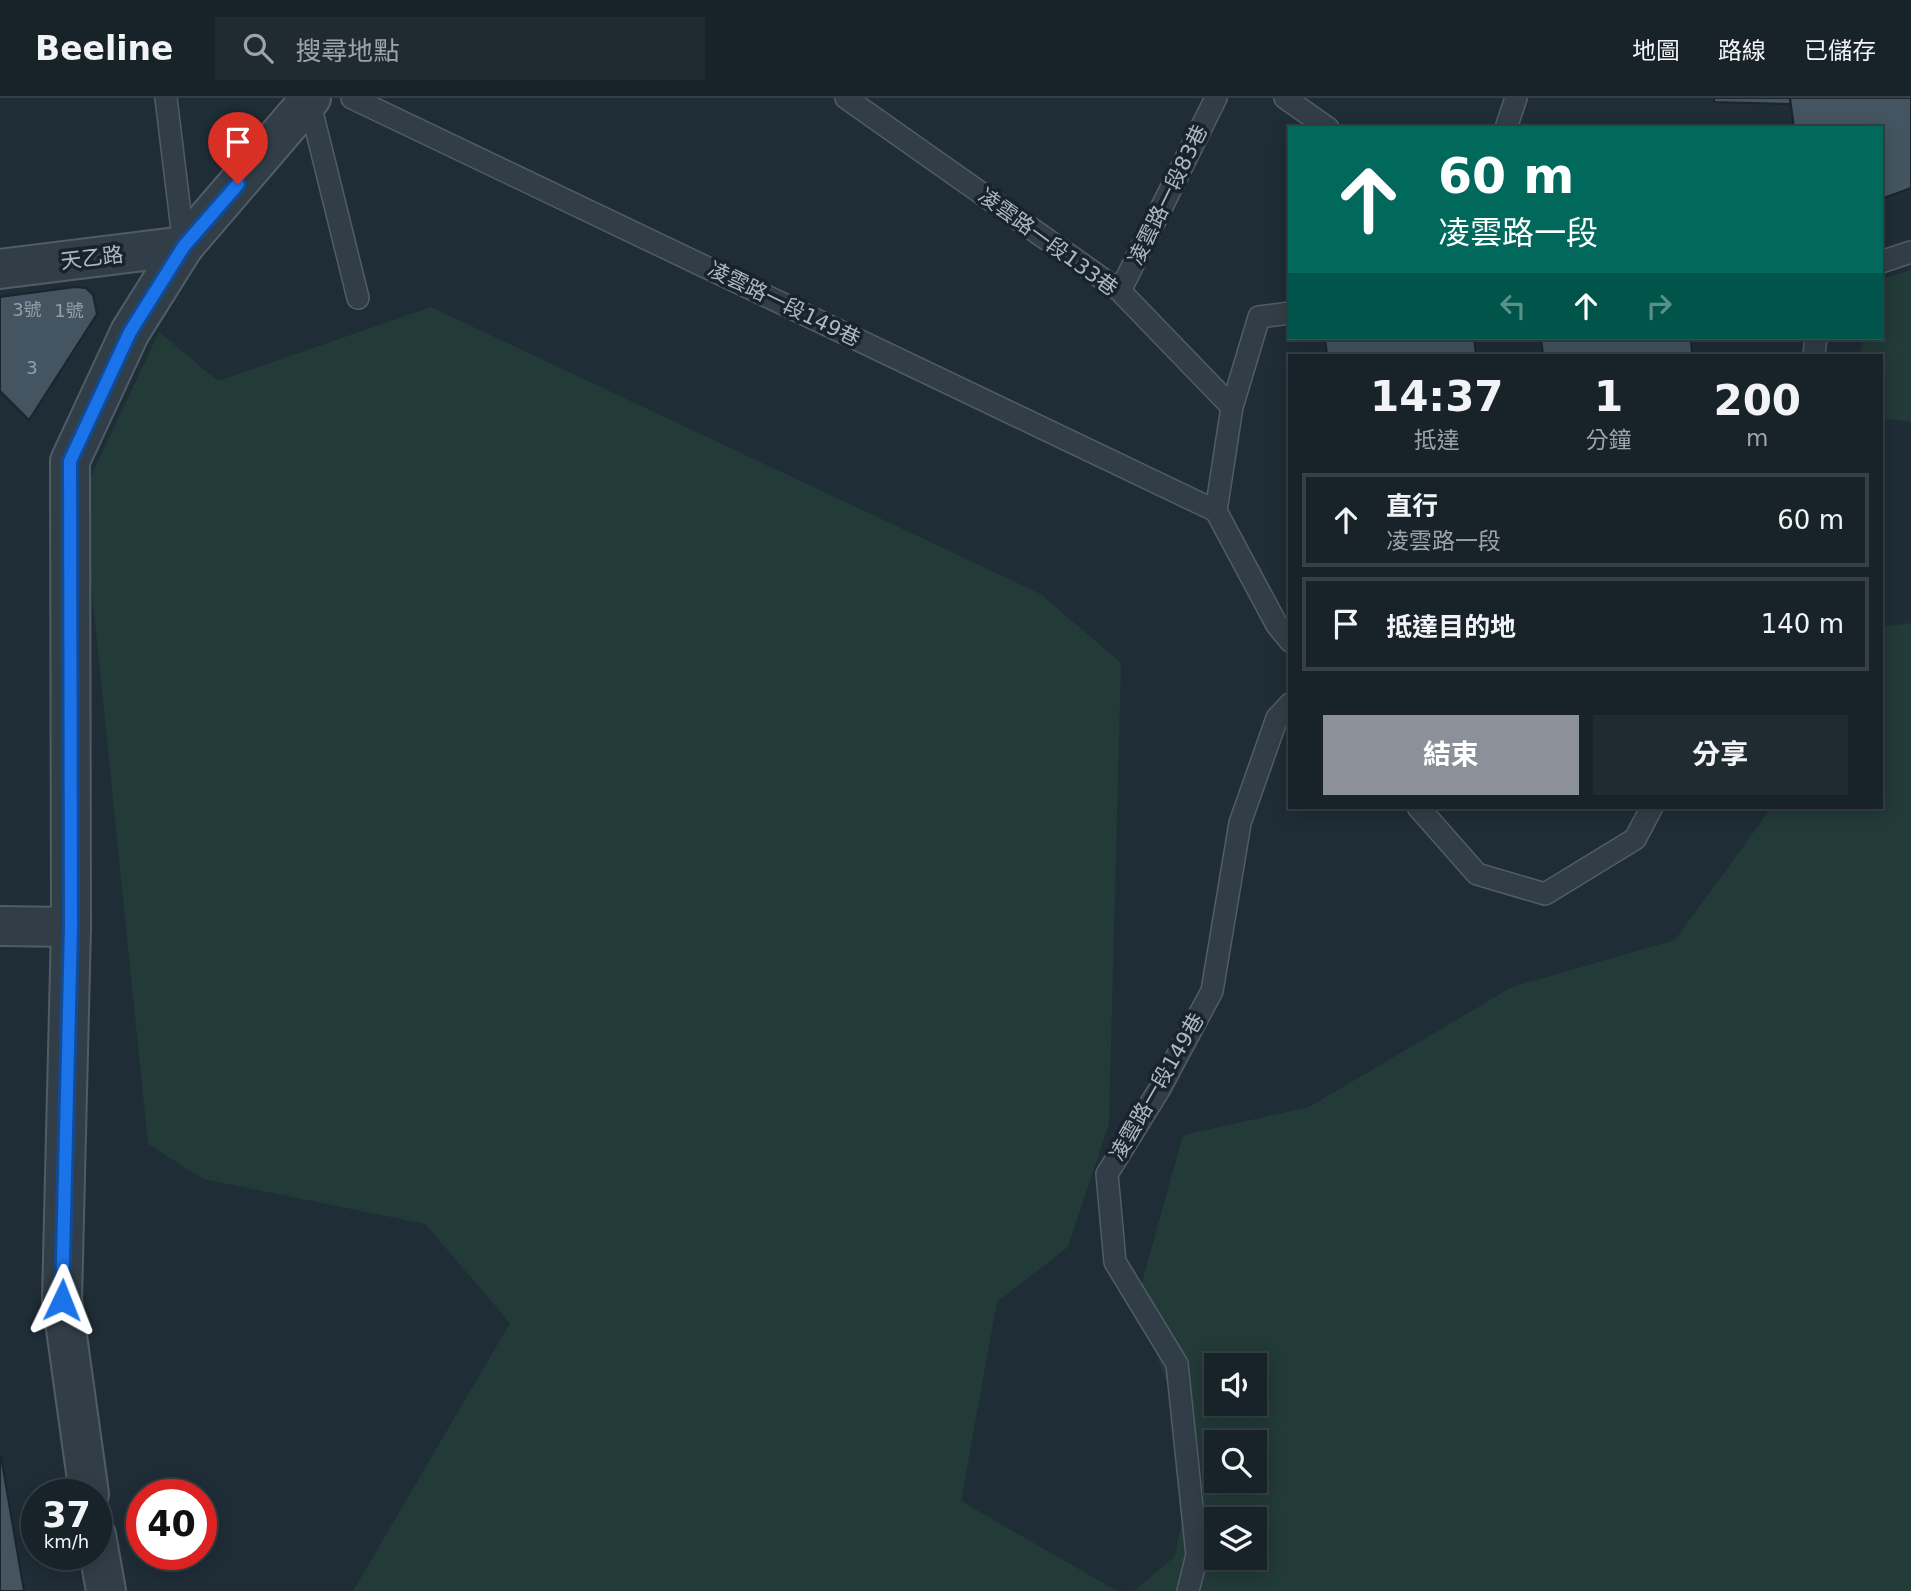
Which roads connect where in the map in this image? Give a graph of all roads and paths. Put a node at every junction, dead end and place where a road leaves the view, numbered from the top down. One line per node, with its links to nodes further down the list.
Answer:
1 (166, 98): 10 (lane)
2 (352, 98): 18 (lane, 凌雲路一段149巷)
3 (846, 98): 14 (lane, 凌雲路一段133巷)
4 (1216, 98): 14 (lane, 凌雲路一段83巷)
5 (1285, 98): 8 (lane)
6 (1516, 98): 9 (lane)
7 (310, 99): 10 (street); 15 (lane)
8 (1325, 126)
9 (1507, 126)
10 (184, 246): 13 (street, 天乙路); 24 (street)
11 (1911, 252): 12 (lane)
12 (1883, 261)
13 (0, 269)
14 (1120, 291): 17 (lane, 凌雲路一段133巷)
15 (358, 298)
16 (1288, 313): 17 (lane)
17 (1232, 407): 18 (lane)
18 (1216, 511): 19 (lane)
19 (1288, 638)
20 (1288, 706): 28 (lane, 凌雲路一段149巷)
21 (1420, 809): 22 (lane)
22 (1651, 809)
23 (14, 926): 24 (street)
24 (71, 927): 25 (street)
25 (87, 1479)
26 (102, 1570): 27 (street)
27 (106, 1591)
28 (1188, 1591)

